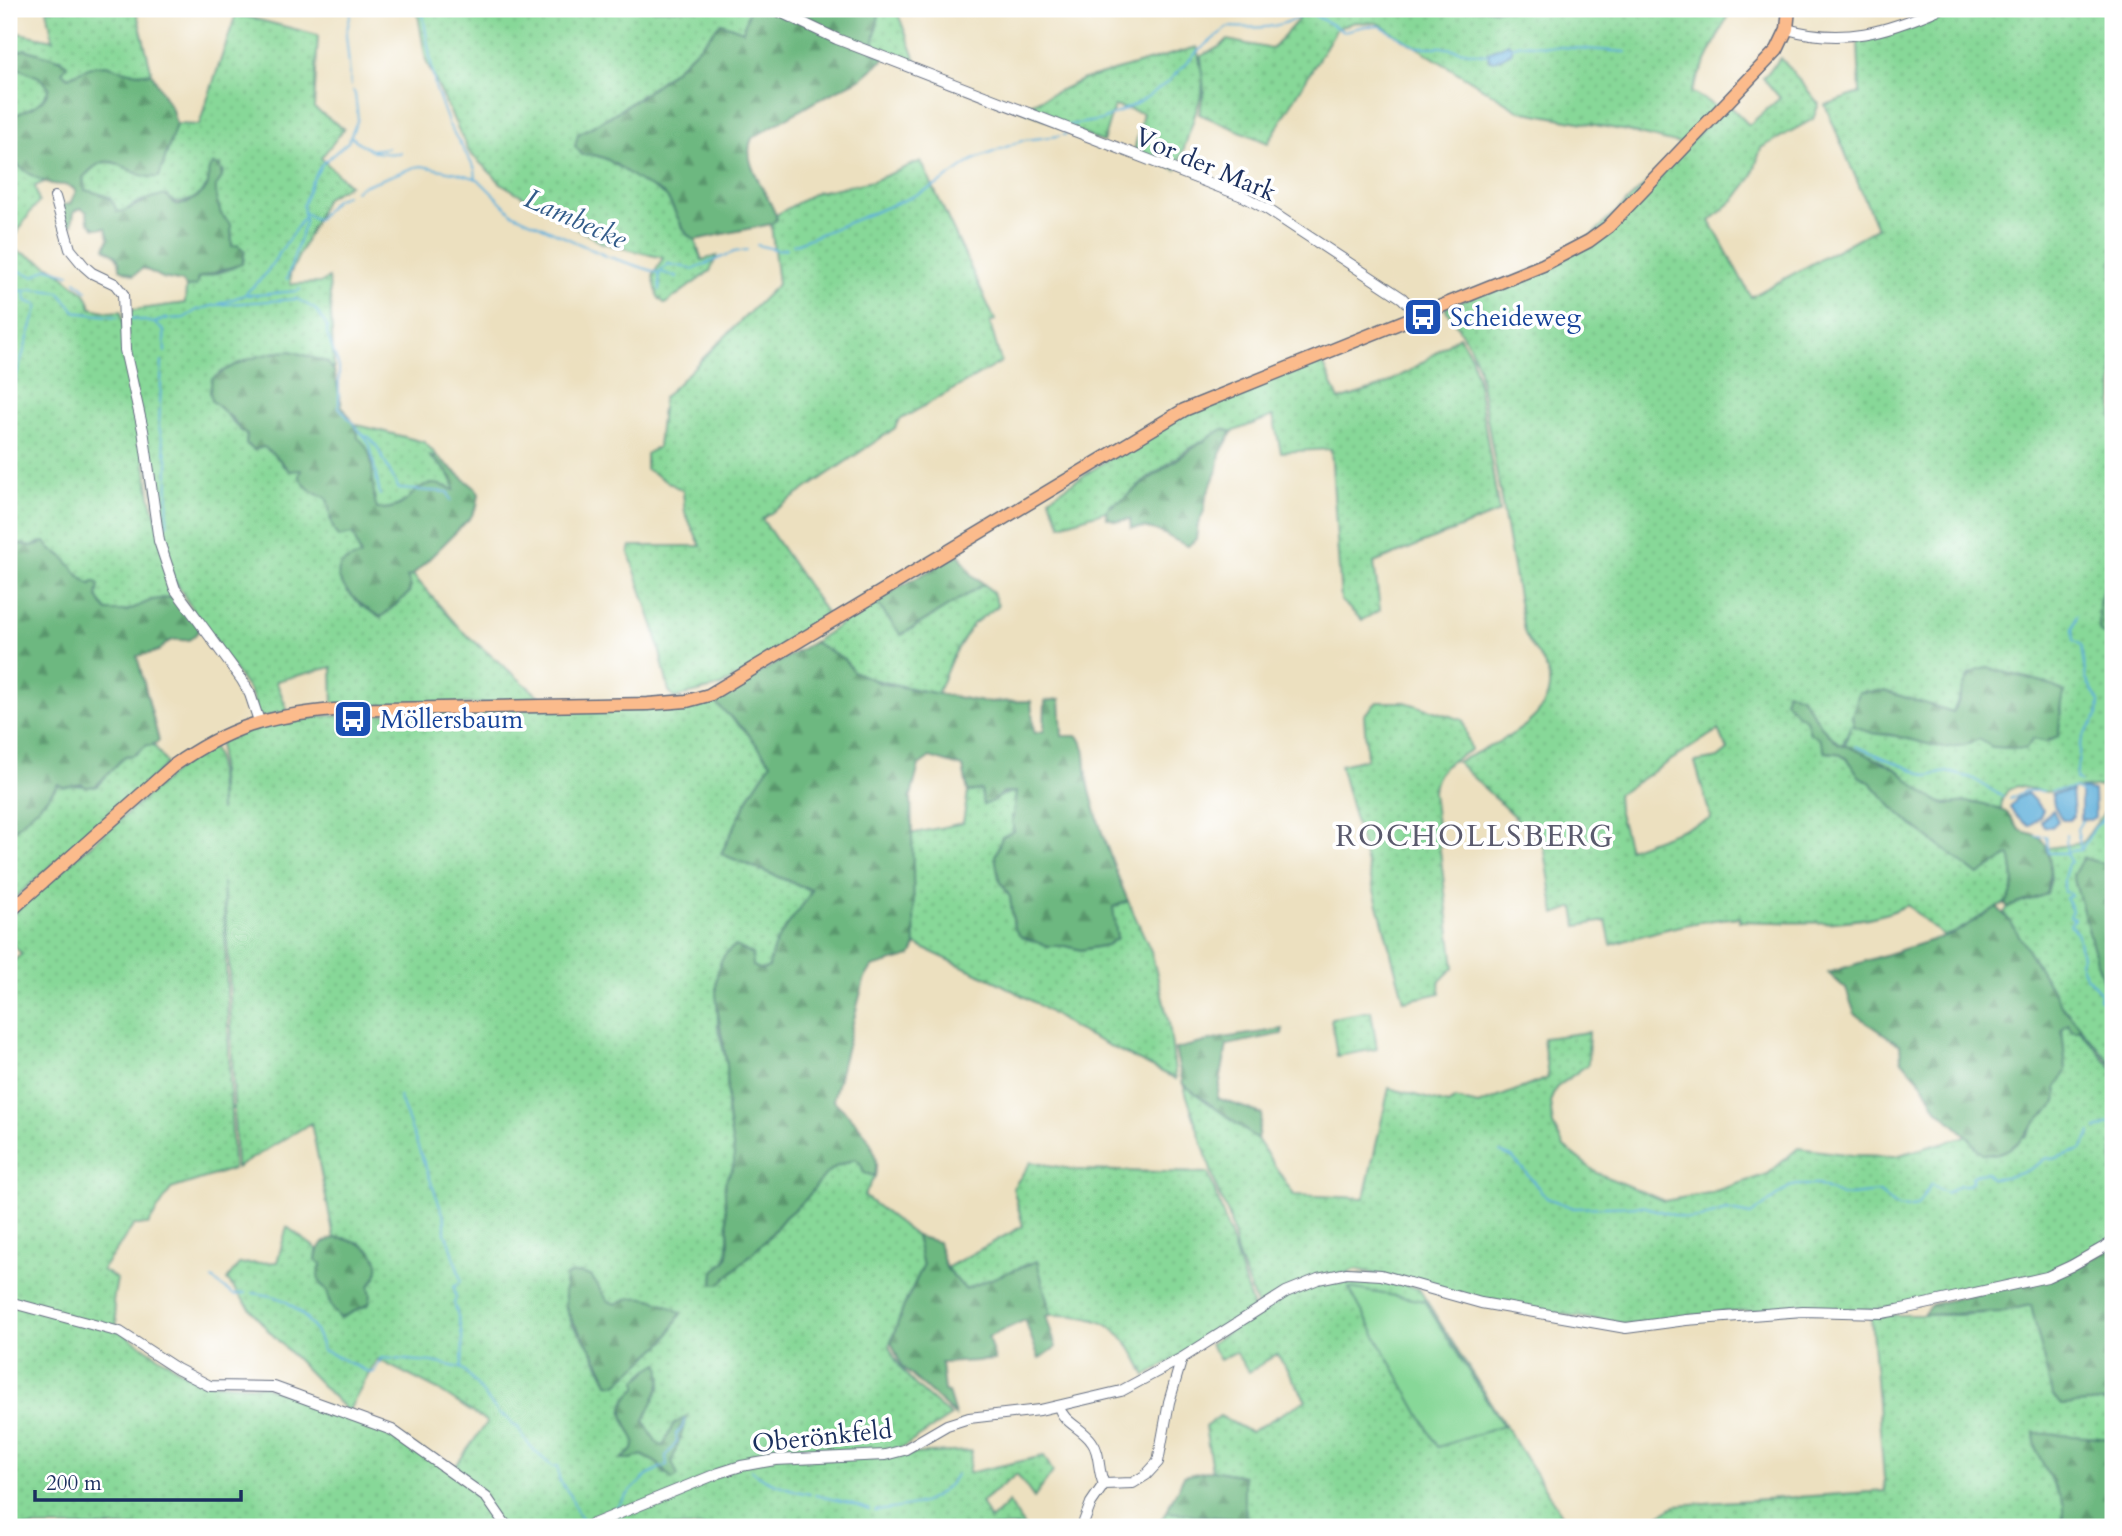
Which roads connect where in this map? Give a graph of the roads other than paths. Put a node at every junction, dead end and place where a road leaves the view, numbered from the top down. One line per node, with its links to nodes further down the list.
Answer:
1 (774, 9): 6 (street, Vor der Mark)
2 (1788, 9): 4 (main road)
3 (1939, 9): 4 (street)
4 (1787, 29): 6 (main road)
5 (55, 197): 7 (street)
6 (1414, 316): 7 (main road)
7 (259, 721): 8 (main road)
8 (10, 910)
9 (2113, 1242): 11 (street, Oberönkfeld)
10 (9, 1302): 15 (street)
11 (1182, 1358): 12 (street, Oberönkfeld); 13 (street)
12 (1059, 1406): 13 (street); 14 (street, Oberönkfeld)
13 (1101, 1488): 17 (street)
14 (604, 1524): 16 (street, Oberönkfeld)
15 (506, 1527)
16 (586, 1527)
17 (1083, 1527)

